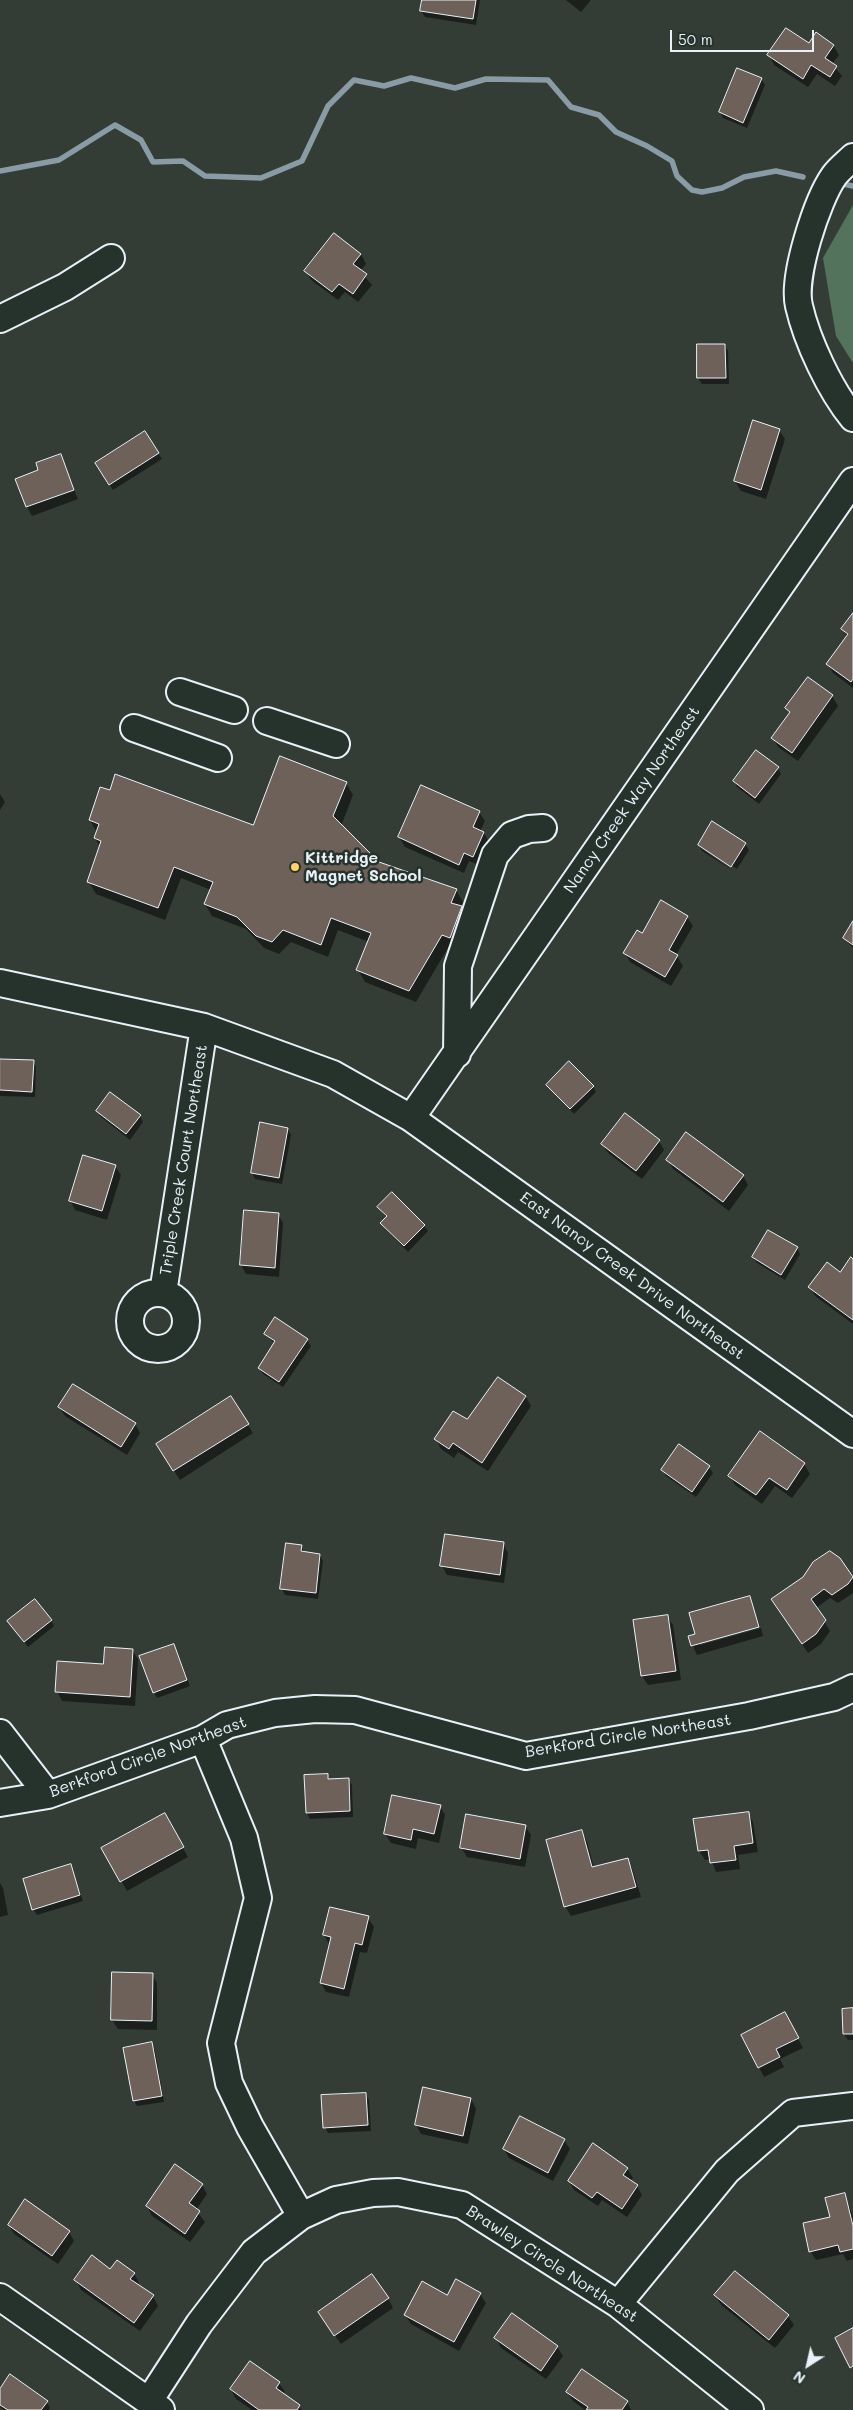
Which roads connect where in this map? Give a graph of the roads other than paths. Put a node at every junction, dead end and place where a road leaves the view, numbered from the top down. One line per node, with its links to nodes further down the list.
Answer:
1 (853, 157): 4 (street)
2 (111, 258): 3 (street)
3 (0, 319)
4 (853, 418)
5 (853, 481): 15 (street, Nancy Creek Way Northeast)
6 (180, 692): 7 (street)
7 (234, 710)
8 (267, 721): 10 (street)
9 (134, 728): 11 (street)
10 (336, 744)
11 (218, 758)
12 (543, 828): 15 (street)
13 (0, 983): 14 (street)
14 (204, 1027): 16 (street, East Nancy Creek Drive Northeast); 17 (street, Triple Creek Court Northeast)
15 (457, 1054): 16 (street, Nancy Creek Way Northeast)
16 (411, 1118): 18 (street, East Nancy Creek Drive Northeast)
17 (163, 1293)
18 (853, 1434)
19 (853, 1688): 21 (street, Berkford Circle Northeast)
20 (0, 1733): 22 (street)
21 (203, 1739): 22 (street, Berkford Circle Northeast); 25 (street)
22 (48, 1796): 23 (street, Berkford Circle Northeast)
23 (0, 1804)
24 (853, 2106): 27 (street)
25 (300, 2216): 27 (street, Brawley Circle Northeast); 28 (street, Brawley Circle Northeast)
26 (0, 2296): 28 (street, Brawley Circle Northeast)
27 (618, 2304): 29 (street, Brawley Circle Northeast)
28 (155, 2406)
29 (750, 2410)

